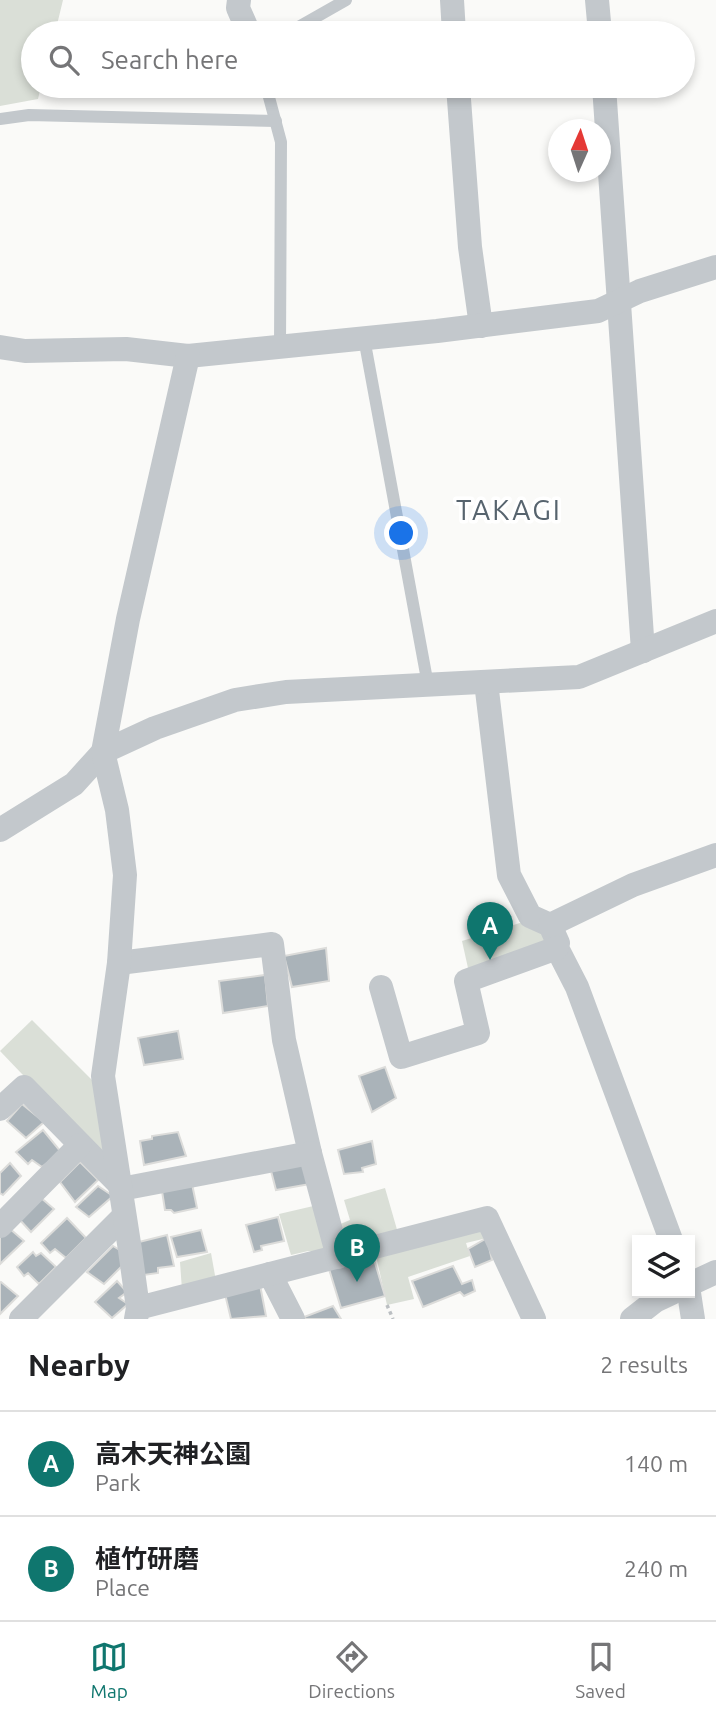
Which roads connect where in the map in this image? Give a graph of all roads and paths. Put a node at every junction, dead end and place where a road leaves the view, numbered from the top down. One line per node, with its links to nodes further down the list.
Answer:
1 (239, 0): 5 (street)
2 (346, 0): 6 (lane)
3 (452, 0): 7 (street)
4 (597, 0): 8 (street)
5 (243, 21)
6 (309, 21)
7 (453, 21)
8 (599, 21)
9 (269, 98): 13 (lane)
10 (459, 98): 16 (street)
11 (605, 98): 15 (street)
12 (0, 119): 13 (lane)
13 (276, 121): 18 (lane)
14 (716, 267): 15 (street)
15 (619, 301): 16 (street); 22 (street)
16 (481, 326): 17 (street)
17 (364, 338): 18 (street); 24 (lane)
18 (280, 346): 20 (street)
19 (0, 347): 20 (street)
20 (188, 356): 25 (street)
21 (716, 621): 22 (street)
22 (643, 651): 23 (street)
23 (486, 682): 24 (street); 28 (street)
24 (428, 685): 25 (street)
25 (103, 752): 26 (street); 29 (street)
26 (0, 830)
27 (716, 855): 28 (street)
28 (554, 937): 30 (street); 37 (street)
29 (119, 963): 33 (street); 34 (street)
30 (381, 987)
31 (0, 1109): 32 (street)
32 (80, 1145): 34 (street); 36 (street)
33 (310, 1153): 34 (street); 38 (street)
34 (121, 1188): 35 (street)
35 (124, 1216): 45 (street); 46 (street)
36 (0, 1226)
37 (669, 1235)
38 (338, 1256): 40 (street); 49 (street)
39 (716, 1272): 41 (street)
40 (271, 1274): 45 (street); 47 (street)
41 (695, 1282)
42 (661, 1298): 50 (street)
43 (689, 1298): 51 (street)
44 (387, 1305): 48 (path)
45 (137, 1314)
46 (21, 1319)
47 (293, 1319)
48 (393, 1319)
49 (534, 1319)
50 (632, 1319)
51 (692, 1319)

